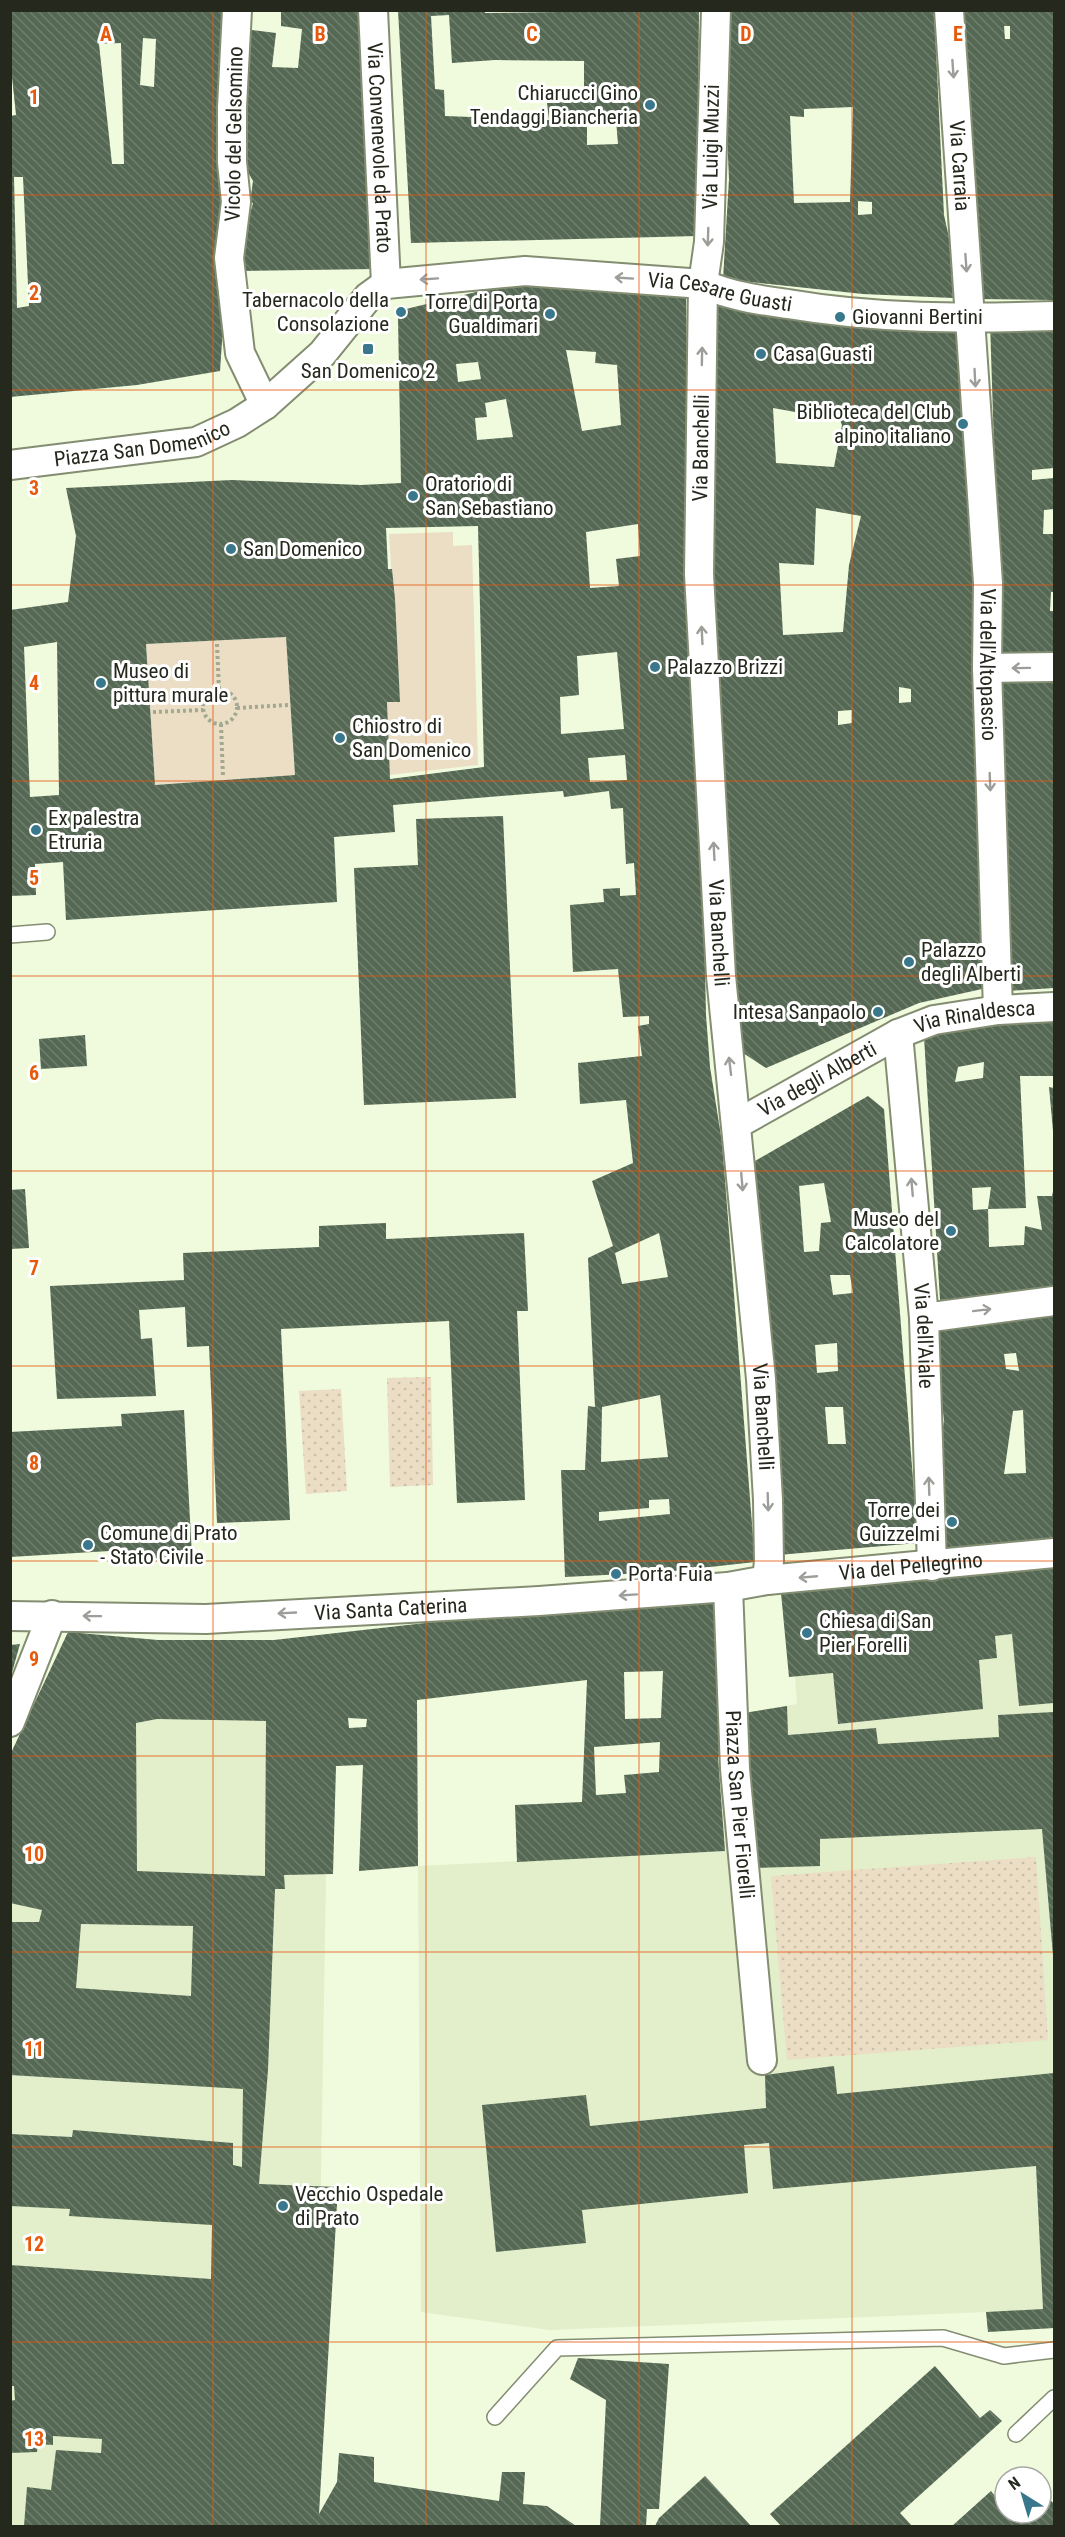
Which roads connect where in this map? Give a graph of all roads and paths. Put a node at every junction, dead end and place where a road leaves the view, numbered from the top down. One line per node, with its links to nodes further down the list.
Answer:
1 (237, 10): 9 (street, Vicolo del Gelsomino)
2 (373, 10): 5 (street, Via Convenevole da Prato)
3 (716, 10): 6 (street, Via Luigi Muzzi, one-way to 6)
4 (949, 10): 8 (street, Via Carraia, one-way to 8)
5 (386, 284): 6 (street, Via Cesare Guasti, one-way to 5); 9 (street, Piazza San Domenico)
6 (703, 284): 8 (street, Via Cesare Guasti); 26 (street, Via Banchelli, one-way to 6)
7 (1054, 316): 8 (street, Via Cesare Guasti)
8 (972, 320): 13 (street, Via dell'Altopascio, one-way to 13)
9 (265, 405): 10 (street, Piazza San Domenico)
10 (10, 465)
11 (217, 644): 14 (path)
12 (1054, 667): 13 (street, one-way to 13)
13 (987, 668): 24 (street, Via dell'Altopascio, one-way to 24)
14 (219, 690): 16 (path); 17 (path)
15 (288, 705): 16 (path)
16 (237, 708): 19 (path)
17 (203, 710): 18 (path); 19 (path)
18 (153, 712)
19 (221, 724): 20 (path)
20 (224, 777)
21 (47, 932): 22 (lane)
22 (10, 935)
23 (1054, 1007): 24 (street, Via Rinaldesca)
24 (998, 1010): 25 (street, Via Rinaldesca)
25 (898, 1034): 26 (street, Via degli Alberti); 28 (street, Via dell'Aiale, one-way to 25)
26 (737, 1124): 31 (street, Via Banchelli, one-way to 31)
27 (1054, 1301): 28 (street, one-way to 27)
28 (924, 1318): 30 (street, Via dell'Aiale, one-way to 28)
29 (1054, 1553): 30 (street, Via del Pellegrino)
30 (932, 1566): 31 (street, Via del Pellegrino, one-way to 31)
31 (767, 1580): 32 (street)
32 (728, 1587): 33 (street, Via Santa Caterina, one-way to 33); 36 (street, Piazza San Pier Fiorelli)
33 (51, 1615): 34 (street, Via Santa Caterina); 35 (street)
34 (10, 1617)
35 (10, 1722)
36 (762, 2060)
37 (1054, 2350): 39 (lane)
38 (1054, 2398): 40 (lane)
39 (495, 2417)
40 (1016, 2434)

